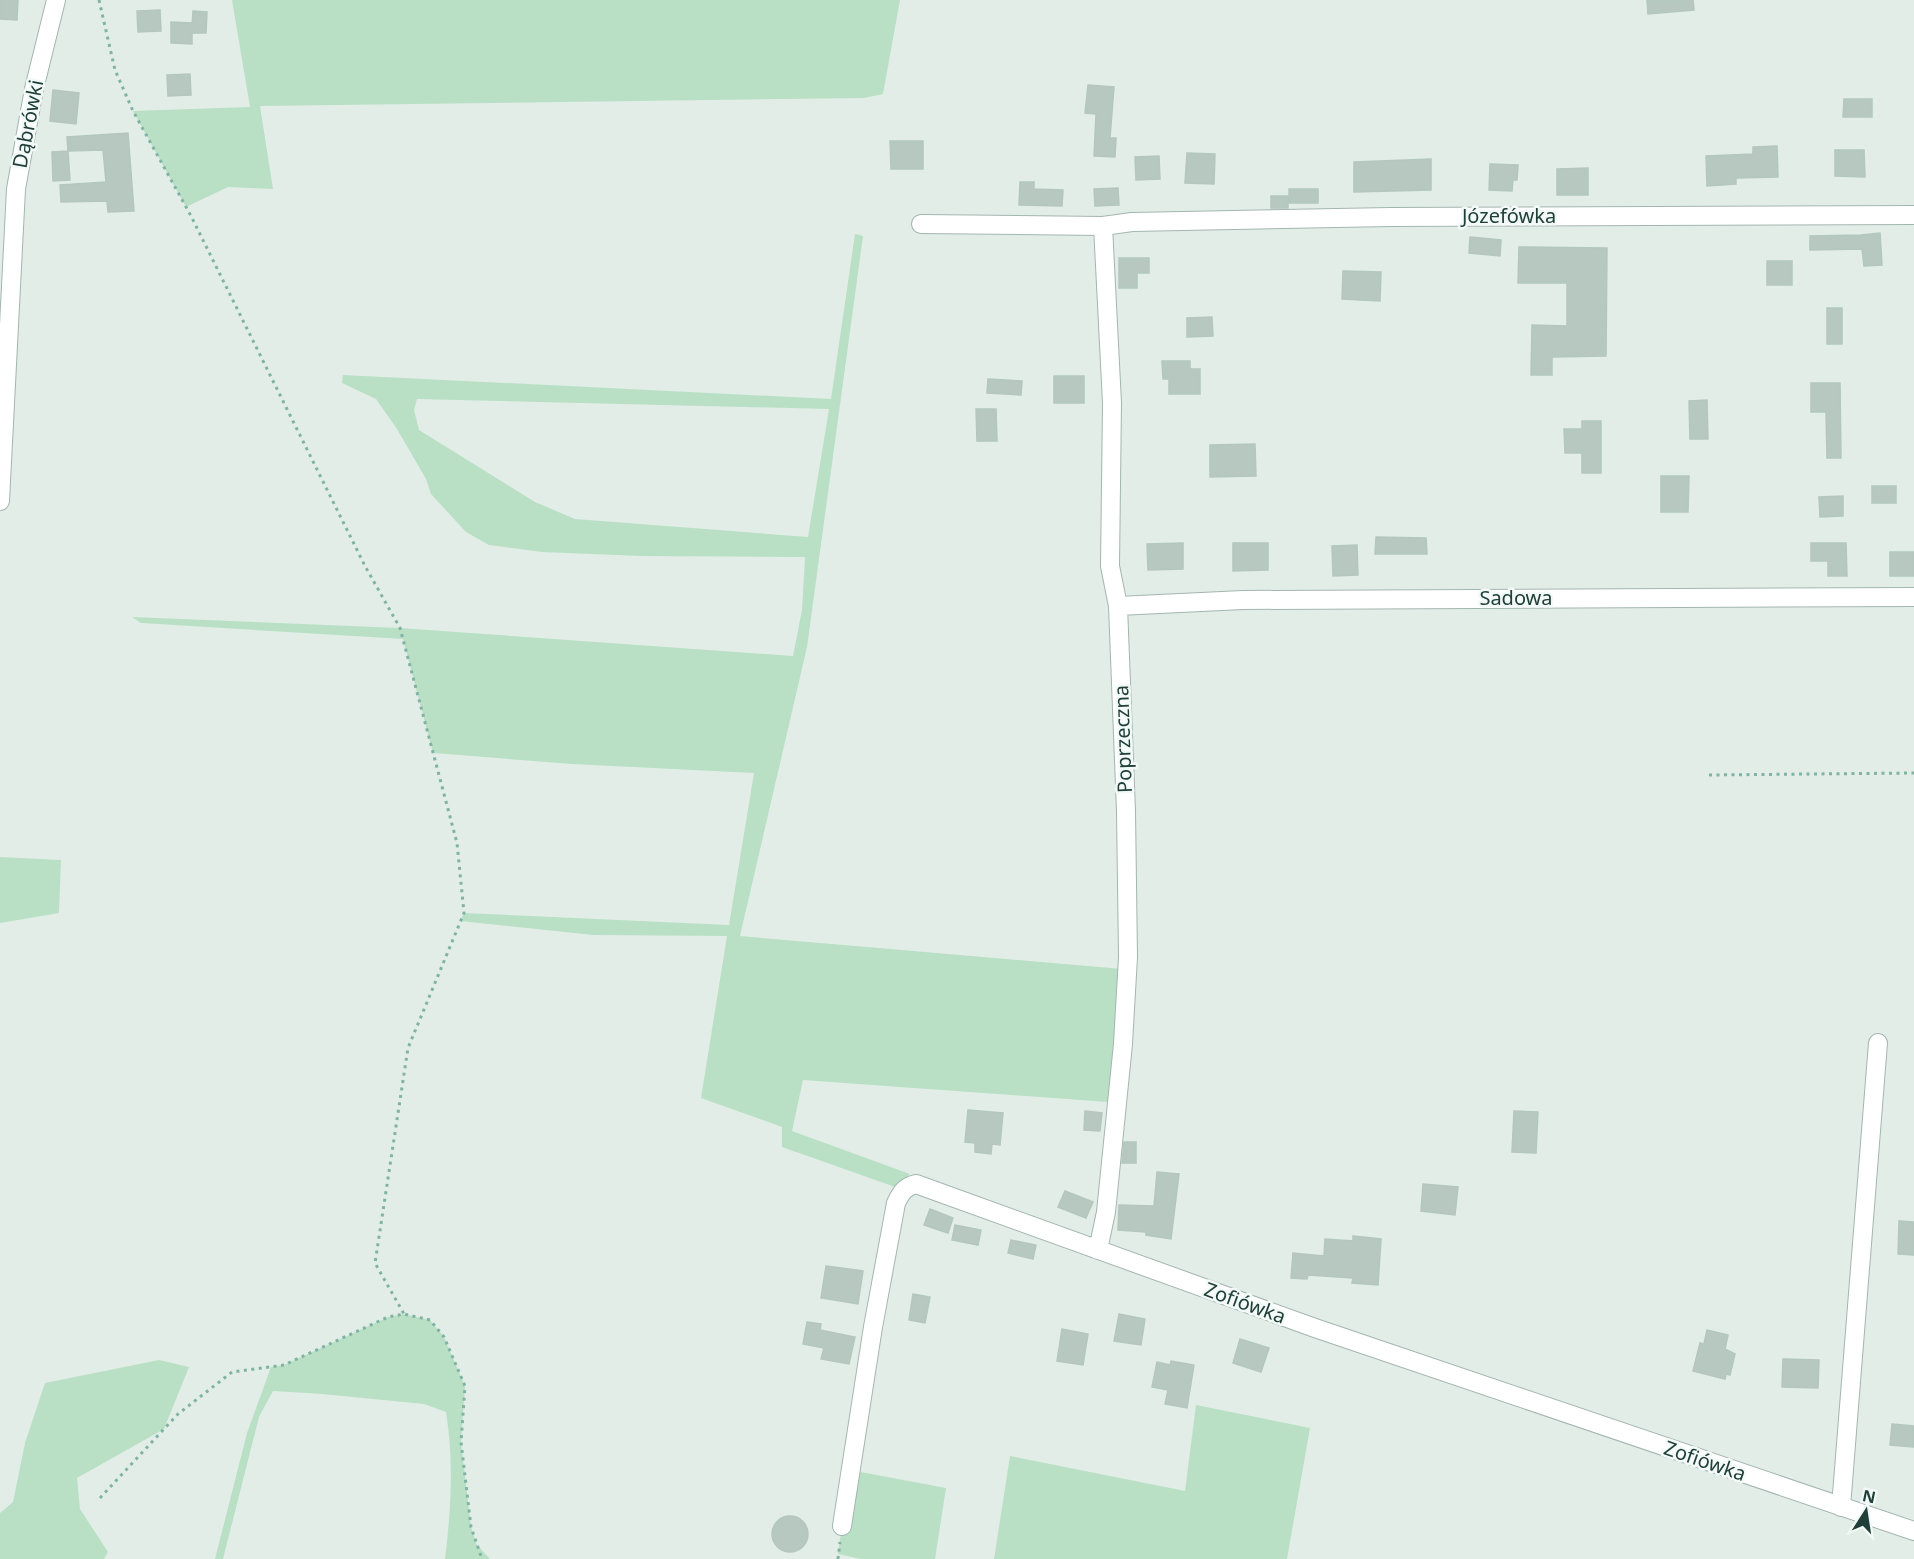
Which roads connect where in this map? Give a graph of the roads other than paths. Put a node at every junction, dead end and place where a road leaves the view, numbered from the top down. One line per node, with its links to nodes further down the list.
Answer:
1 (56, 0): 5 (street, Dąbrówki)
2 (1914, 215): 4 (street, Józefówka)
3 (921, 224): 4 (street, Józefówka)
4 (1104, 226): 7 (street, Poprzeczna)
5 (0, 501)
6 (1914, 597): 7 (street, Sadowa)
7 (1118, 606): 9 (street, Poprzeczna)
8 (1878, 1043): 10 (street)
9 (1098, 1250): 10 (street, Zofiówka); 11 (street, Zofiówka)
10 (1841, 1508): 12 (street, Zofiówka)
11 (842, 1526)
12 (1914, 1531)

